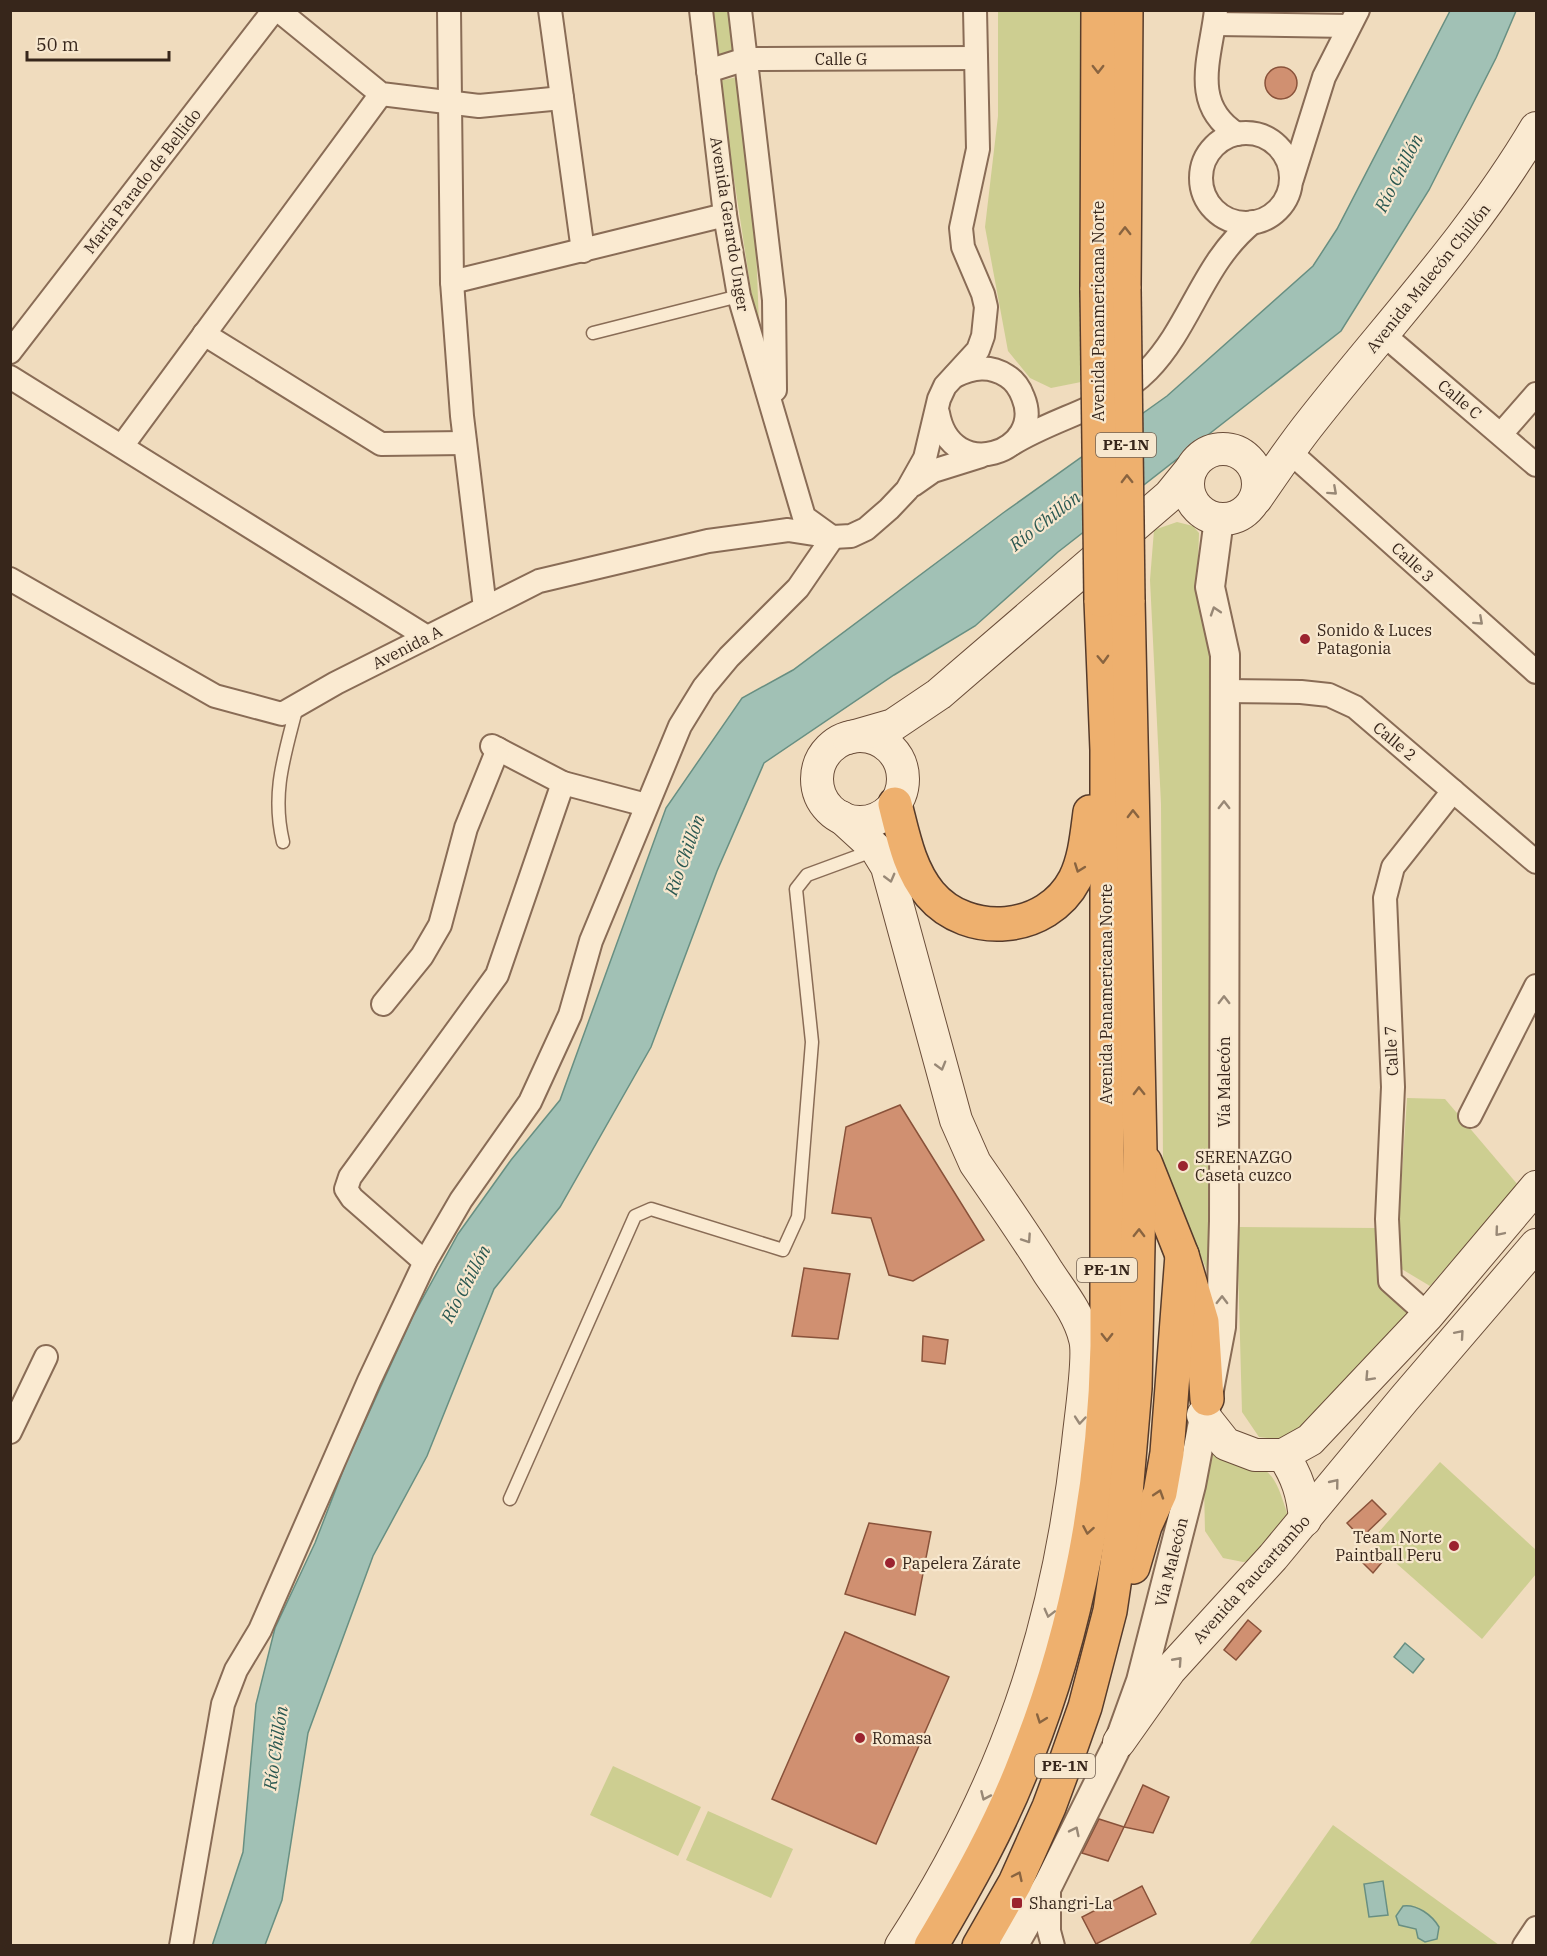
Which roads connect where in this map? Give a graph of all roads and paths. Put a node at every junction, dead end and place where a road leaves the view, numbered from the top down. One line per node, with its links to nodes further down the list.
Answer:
1 (276, 10): 14 (street); 33 (street, María Parado de Bellido)
2 (449, 10): 16 (street)
3 (550, 10): 15 (street)
4 (701, 10): 13 (street, Avenida Gerardo Unger)
5 (740, 10): 12 (street, Avenida Gerardo Unger)
6 (975, 10): 11 (street)
7 (1098, 10): 28 (highway, Avenida Panamericana Norte / PE-1N, one-way to 28)
8 (1126, 10): 28 (highway, Avenida Panamericana Norte / PE-1N, one-way to 8)
9 (1215, 17): 10 (street); 19 (street)
10 (1354, 18): 17 (street)
11 (976, 58): 12 (street, Calle G); 34 (street)
12 (746, 59): 13 (street, Calle G); 41 (street, Avenida Gerardo Unger)
13 (708, 71): 23 (street, Avenida Gerardo Unger)
14 (381, 94): 16 (street); 31 (street)
15 (562, 98): 16 (street); 25 (street)
16 (450, 103): 27 (street)
17 (1313, 112): 20 (street); 21 (street)
18 (1536, 128): 32 (main road, Avenida Malecón Chillón)
19 (1237, 134): 20 (street); 22 (street)
20 (1266, 138): 21 (street)
21 (1291, 185): 24 (street)
22 (1212, 207): 24 (street); 26 (street)
23 (725, 215): 25 (street); 29 (street, Avenida Gerardo Unger)
24 (1253, 222): 26 (street)
25 (583, 251): 27 (street)
26 (1209, 275): 38 (street)
27 (452, 282): 43 (street)
28 (1111, 289): 57 (highway, Avenida Panamericana Norte / PE-1N, bridge)
29 (739, 296): 30 (lane); 41 (street, Avenida Gerardo Unger)
30 (594, 333)
31 (204, 334): 43 (street); 45 (street)
32 (1384, 335): 40 (main road, Avenida Malecón Chillón); 42 (street, Calle C)
33 (10, 352)
34 (956, 376): 36 (street); 39 (street)
35 (10, 377): 45 (street)
36 (1020, 388): 38 (street); 44 (street)
37 (1536, 394): 42 (street)
38 (1075, 412): 44 (street)
39 (938, 413): 48 (street); 51 (street)
40 (1311, 422): 46 (main road, Avenida Malecón Chillón); 47 (main road, Avenida Malecón Chillón)
41 (778, 434): 55 (street, Avenida Gerardo Unger)
42 (1501, 434): 49 (street, Calle C)
43 (465, 443): 58 (street)
44 (1012, 444): 48 (street)
45 (122, 446): 59 (street)
46 (1227, 448): 50 (main road); 52 (main road)
47 (1290, 452): 52 (main road, Avenida Malecón Chillón); 60 (street, Calle 3, one-way to 60)
48 (985, 456): 51 (street)
49 (1536, 465)
50 (1191, 469): 53 (main road); 54 (main road)
51 (907, 490): 55 (street)
52 (1256, 499): 54 (main road)
53 (1150, 509): 54 (main road); 62 (main road)
54 (1214, 518): 61 (street, Vía Malecón, one-way to 54)
55 (833, 537): 58 (street, Avenida A); 70 (street)
56 (10, 579): 63 (street, Avenida A)
57 (1114, 600): 65 (highway, Avenida Panamericana Norte / PE-1N, one-way to 65); 79 (highway, Avenida Panamericana Norte / PE-1N, one-way to 57)
58 (485, 608): 59 (street, Avenida A)
59 (427, 637): 63 (street, Avenida A)
60 (1536, 672)
61 (1224, 691): 68 (street, Calle 2); 89 (street, Vía Malecón, one-way to 61)
62 (939, 694): 64 (main road); 66 (main road)
63 (297, 705): 72 (lane)
64 (848, 738): 66 (main road); 71 (main road)
65 (1107, 750): 69 (highway, one-way to 69); 77 (highway, Avenida Panamericana Norte / PE-1N)
66 (902, 771): 69 (main road)
67 (563, 783): 70 (street); 76 (street); 83 (street)
68 (1453, 791): 74 (street, Calle 2); 86 (street, Calle 7)
69 (895, 804): 71 (main road)
70 (646, 805): 83 (street)
71 (841, 817): 73 (main road)
72 (283, 842)
73 (876, 849): 87 (main road, one-way to 87); 92 (lane)
74 (1536, 862)
75 (1536, 986): 78 (street)
76 (383, 1004)
77 (1106, 1024): 87 (highway); 100 (highway, Avenida Panamericana Norte / PE-1N, one-way to 100)
78 (1470, 1116)
79 (1140, 1150): 82 (highway); 94 (highway, Avenida Panamericana Norte / PE-1N, one-way to 79)
80 (1536, 1187): 84 (main road, one-way to 84)
81 (1536, 1245): 85 (main road, Avenida Paucartambo)
82 (1182, 1255): 89 (highway); 94 (highway, one-way to 82)
83 (425, 1262): 98 (street)
84 (1458, 1281): 85 (main road); 86 (main road)
85 (1486, 1304): 93 (main road, Avenida Paucartambo, one-way to 85)
86 (1428, 1316): 91 (main road, one-way to 91)
87 (1086, 1341): 99 (main road, one-way to 99)
88 (46, 1358): 90 (street)
89 (1205, 1407): 91 (main road); 95 (street, Vía Malecón)
90 (10, 1432)
91 (1283, 1455): 93 (main road)
92 (510, 1499)
93 (1305, 1520): 95 (main road, Avenida Paucartambo, one-way to 93)
94 (1084, 1707): 101 (highway, Avenida Panamericana Norte / PE-1N, one-way to 94)
95 (1119, 1742): 96 (street, Avenida Paucartambo, one-way to 95)
96 (1049, 1883): 102 (street, Avenida Paucartambo); 103 (street)
97 (1536, 1929): 104 (street)
98 (181, 1946)
99 (901, 1946)
100 (932, 1946)
101 (979, 1946)
102 (1013, 1946)
103 (1053, 1946)
104 (1524, 1946)

